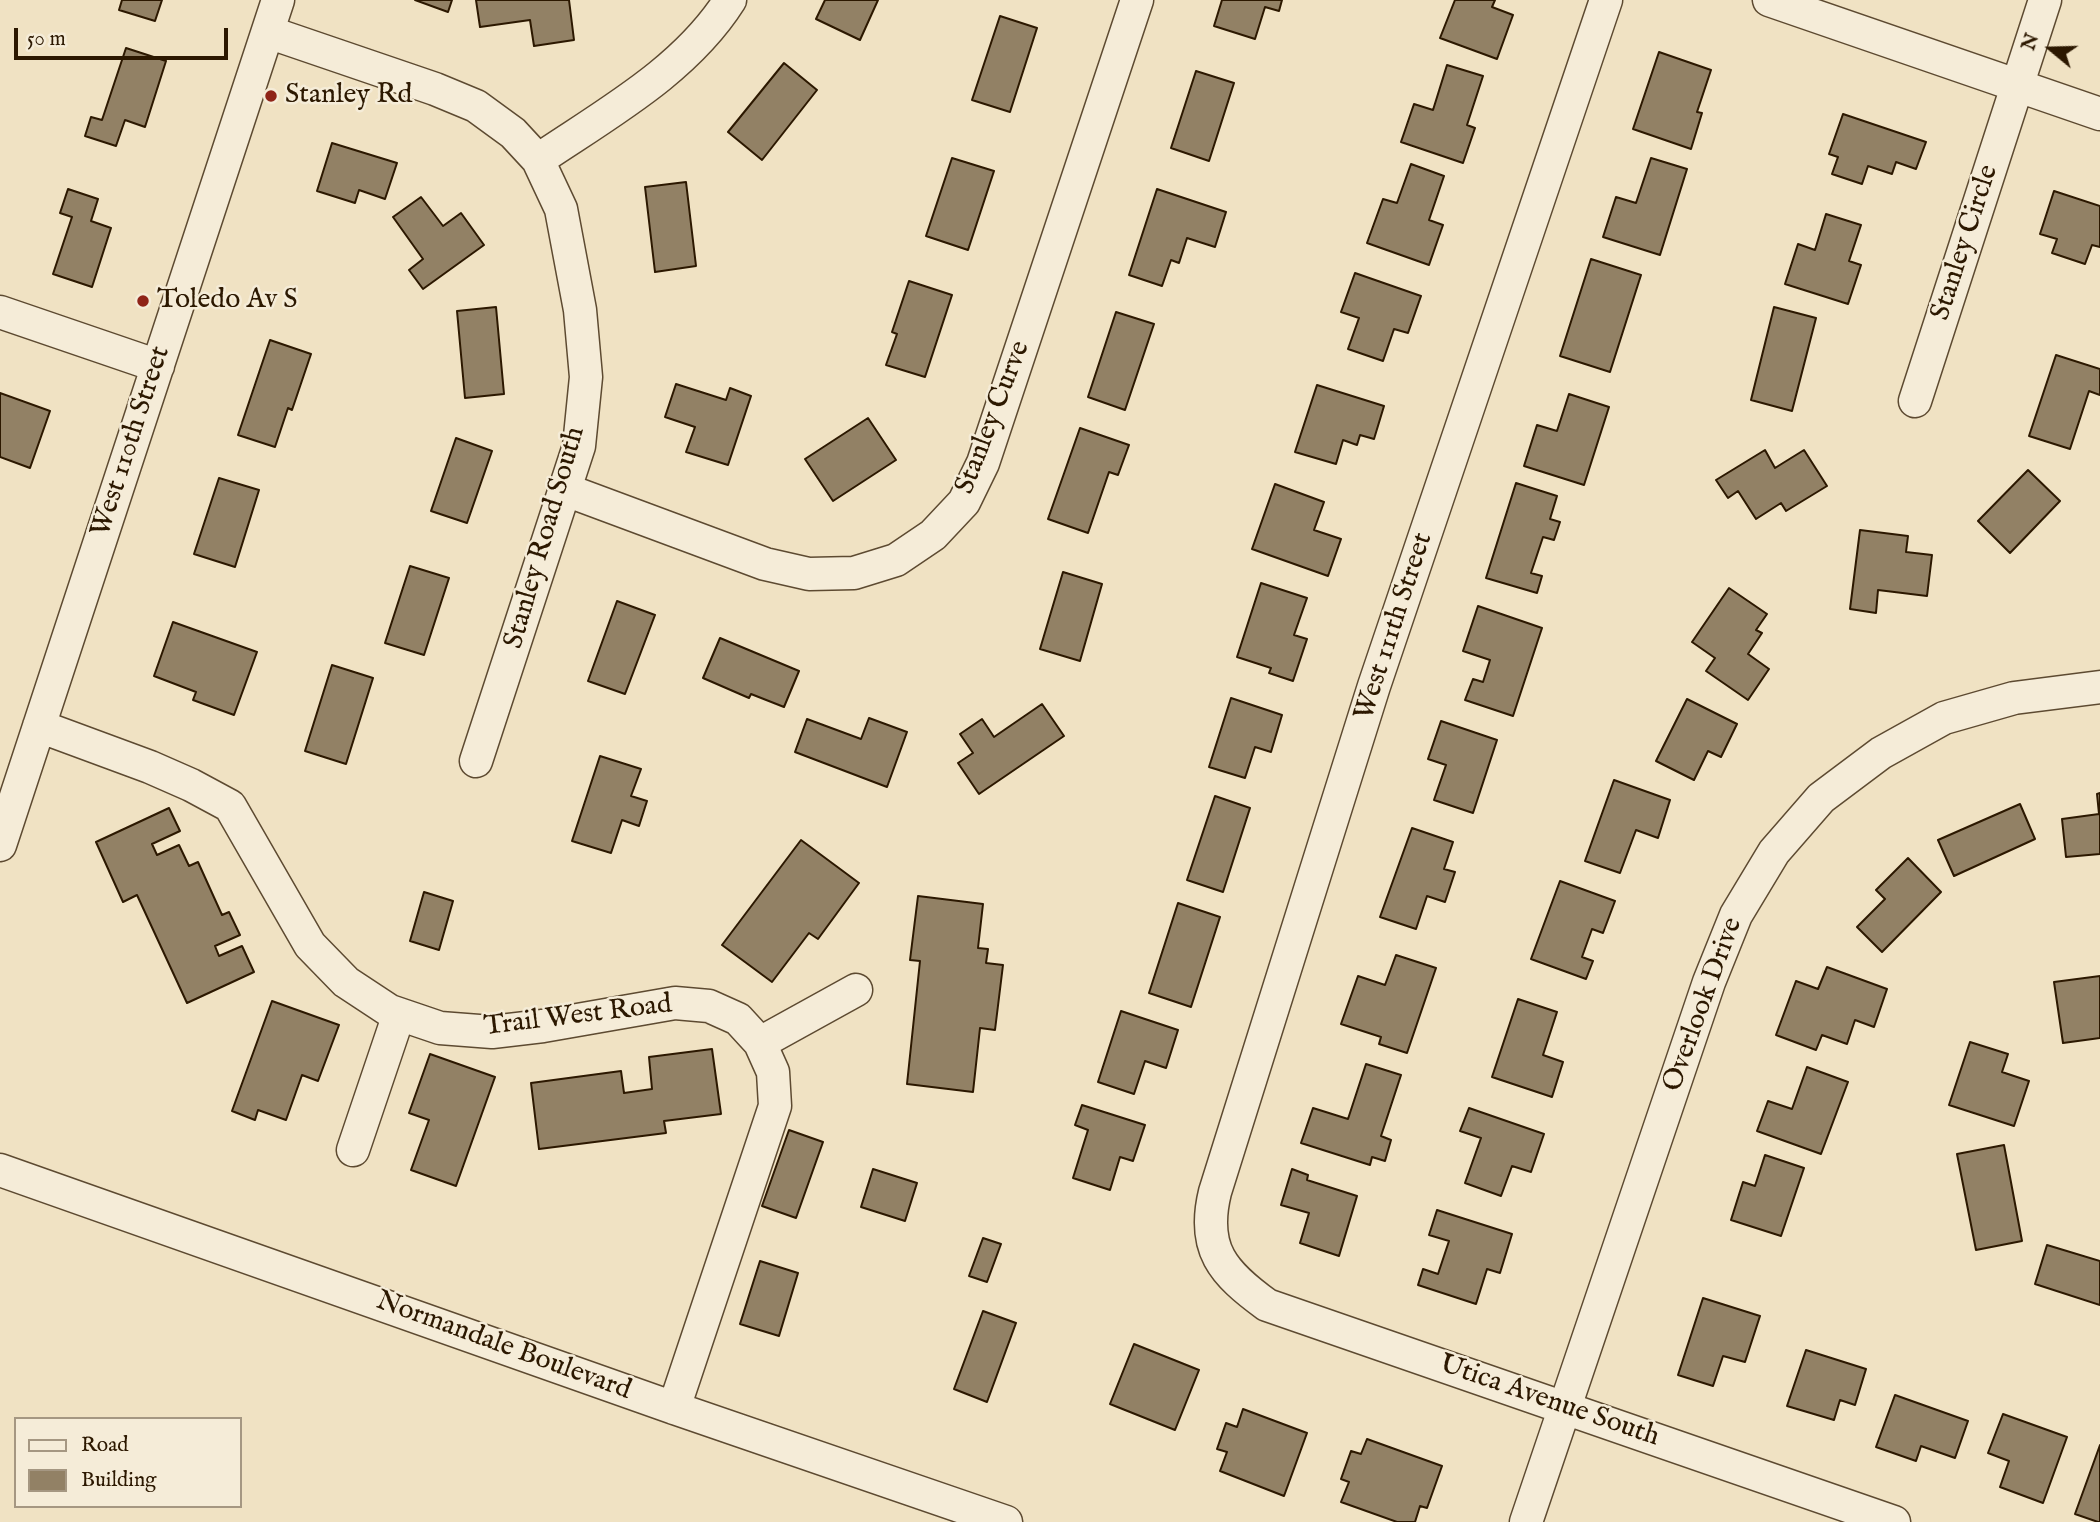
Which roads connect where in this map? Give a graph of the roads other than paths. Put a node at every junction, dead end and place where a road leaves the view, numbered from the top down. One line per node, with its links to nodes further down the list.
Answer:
1 (278, 0): 7 (street, West 110th Street)
2 (730, 0): 10 (street)
3 (1137, 0): 14 (street, Stanley Curve)
4 (1606, 0): 24 (street, West 111th Street)
5 (1769, 0): 8 (street)
6 (2045, 0): 8 (street, Stanley Circle)
7 (268, 32): 10 (street, Stanley Road South); 12 (street, West 110th Street)
8 (2017, 85): 9 (street); 13 (street, Stanley Circle)
9 (2100, 114)
10 (538, 160): 14 (street, Stanley Road South)
11 (0, 312): 12 (street)
12 (158, 366): 16 (street, West 110th Street)
13 (1914, 401)
14 (566, 490): 17 (street, Stanley Road South)
15 (2100, 687): 26 (street, Overlook Drive)
16 (39, 726): 18 (street, West 110th Street); 20 (street, Trail West Road)
17 (476, 761)
18 (0, 845)
19 (856, 990): 21 (street)
20 (399, 1014): 21 (street, Trail West Road); 22 (street)
21 (760, 1043): 25 (street, Trail West Road)
22 (353, 1150)
23 (0, 1170): 25 (street, Normandale Boulevard)
24 (1219, 1258): 26 (street, Utica Avenue South)
25 (674, 1408): 27 (street, Normandale Boulevard)
26 (1565, 1408): 28 (street, Overlook Drive); 29 (street, Utica Avenue South)
27 (1006, 1522)
28 (1526, 1522)
29 (1894, 1522)

